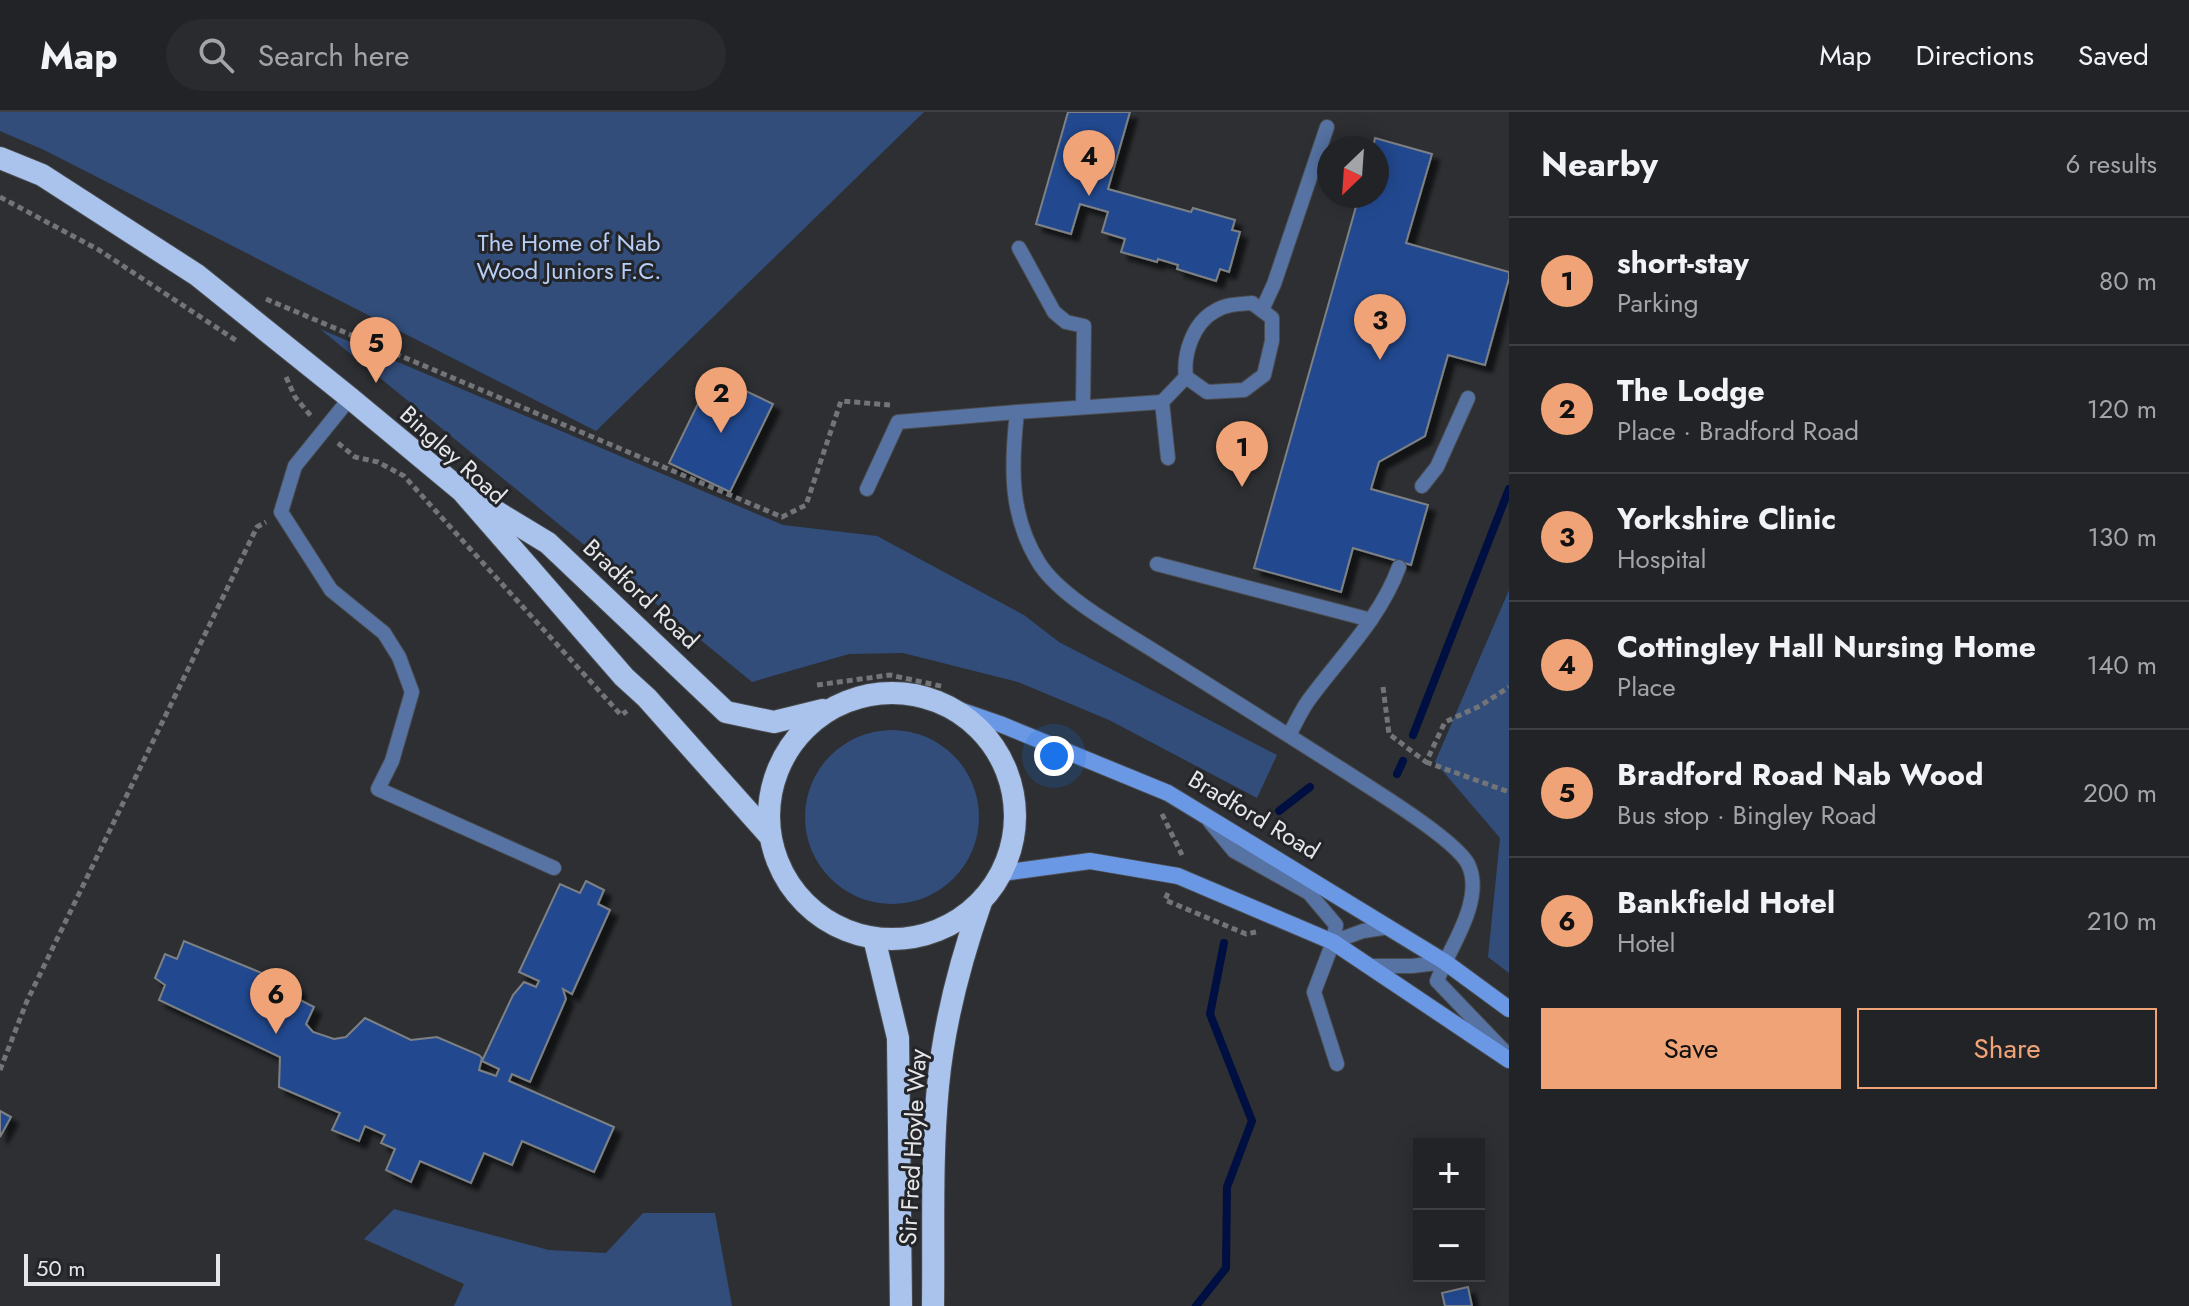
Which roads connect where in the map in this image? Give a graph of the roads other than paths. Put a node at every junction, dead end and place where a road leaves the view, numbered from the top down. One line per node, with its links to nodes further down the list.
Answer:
1 (1327, 127): 4 (lane)
2 (0, 158): 6 (highway, Bingley Road)
3 (1019, 248): 9 (lane)
4 (1262, 310): 5 (lane); 5 (lane)
5 (1186, 377): 8 (lane)
6 (350, 398): 14 (highway, Bingley Road); 23 (lane)
7 (1468, 398): 12 (lane)
8 (1162, 402): 9 (lane); 11 (lane)
9 (1083, 407): 10 (lane)
10 (1017, 412): 13 (lane); 20 (lane)
11 (1168, 458)
12 (1422, 486)
13 (867, 489)
14 (462, 491): 19 (highway, Bradford Road); 22 (highway, Bingley Road)
15 (1157, 564): 17 (lane)
16 (1399, 567): 17 (lane)
17 (1371, 620): 20 (lane)
18 (949, 697): 19 (highway); 21 (main road, Bradford Road); 24 (highway)
19 (831, 708): 22 (highway)
20 (1289, 735): 29 (lane)
21 (1205, 815): 26 (main road, Bradford Road); 28 (lane)
22 (769, 835): 27 (highway)
23 (554, 868)
24 (1002, 873): 25 (highway); 28 (main road)
25 (982, 901): 27 (highway); 35 (highway, Sir Fred Hoyle Way)
26 (1389, 927): 28 (lane); 29 (main road, Bradford Road)
27 (874, 938): 34 (highway, Sir Fred Hoyle Way)
28 (1333, 942): 30 (main road); 33 (lane)
29 (1445, 962): 30 (lane); 31 (main road, Bradford Road); 32 (lane)
30 (1368, 966): 32 (main road)
31 (1509, 1009)
32 (1509, 1058)
33 (1337, 1064)
34 (901, 1306)
35 (933, 1306)

